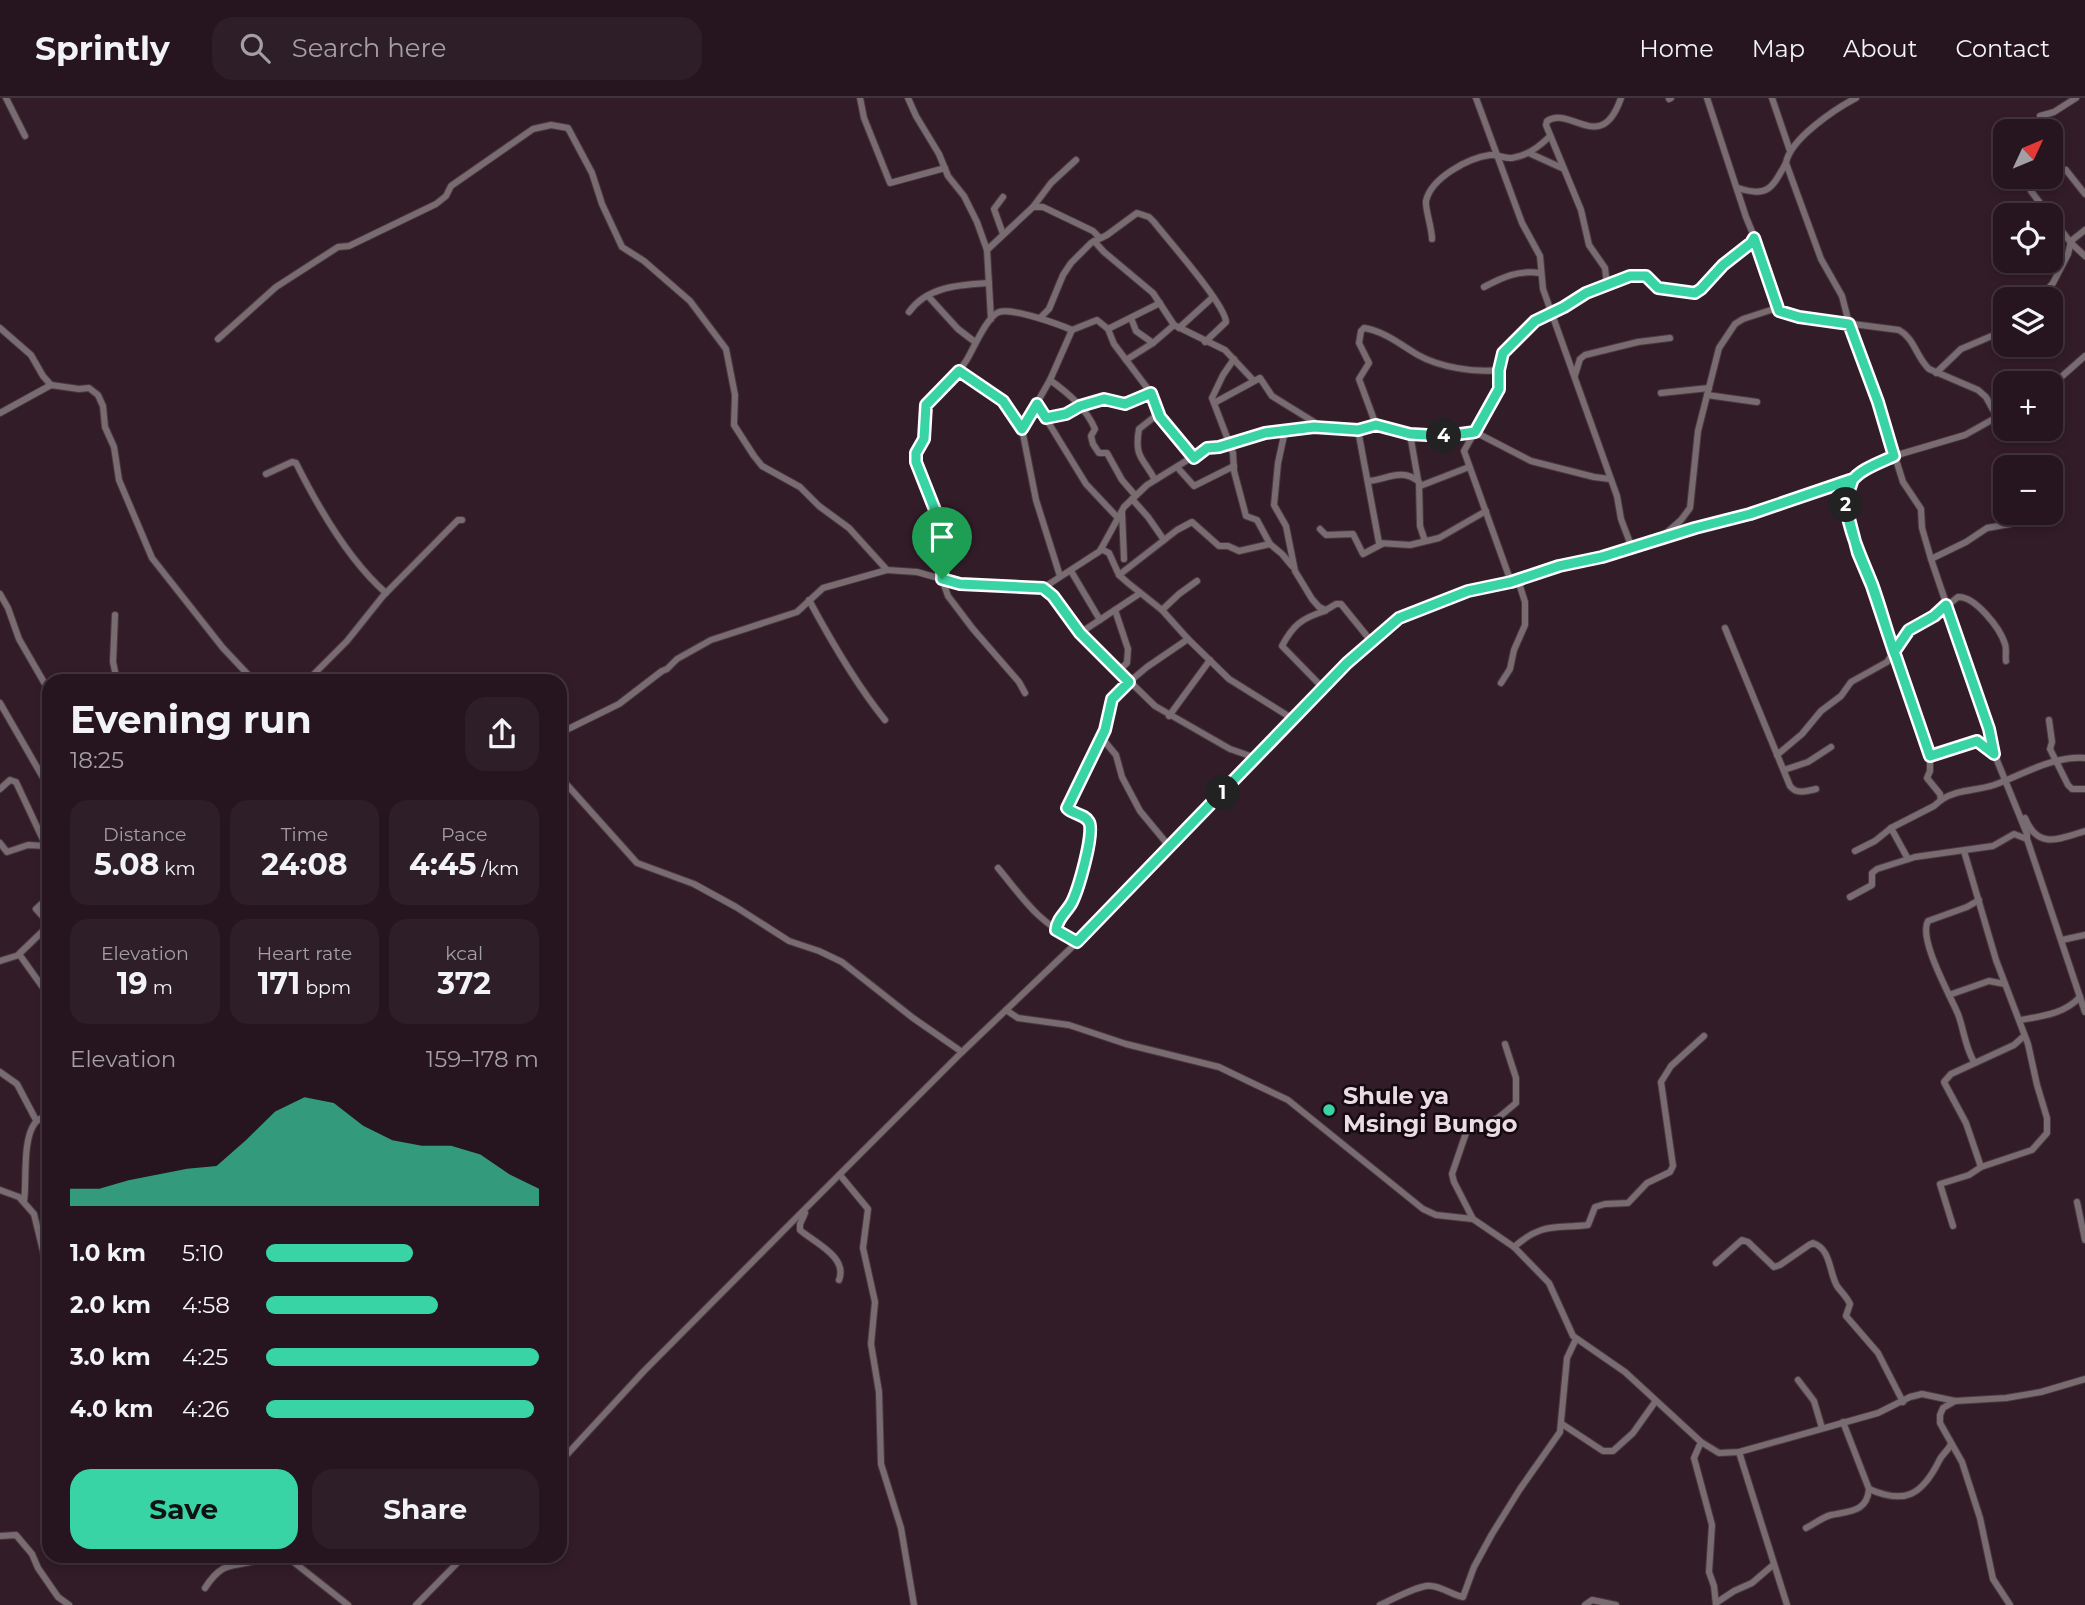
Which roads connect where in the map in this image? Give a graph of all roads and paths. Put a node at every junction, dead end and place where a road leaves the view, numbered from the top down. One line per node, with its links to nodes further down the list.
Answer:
1 (6, 98): 11 (street)
2 (860, 98): 20 (street)
3 (908, 98): 20 (street)
4 (1476, 98): 15 (street)
5 (1621, 98): 12 (street)
6 (1707, 98): 23 (street)
7 (1772, 98): 13 (street)
8 (1856, 98): 13 (street)
9 (2076, 98): 10 (street)
10 (2040, 116)
11 (25, 136)
12 (1549, 136): 14 (street); 21 (street)
13 (1790, 150): 18 (street)
14 (1529, 153): 16 (street); 21 (street)
15 (1496, 155): 16 (street); 19 (street); 32 (street)
16 (1508, 159): 19 (street)
17 (1076, 160): 26 (street)
18 (1786, 163): 23 (street); 50 (street)
19 (1500, 166): 36 (street)
20 (945, 168): 34 (street)
21 (1563, 169): 38 (street)
22 (2066, 170): 24 (street)
23 (1738, 188): 30 (street)
24 (2085, 194)
25 (1003, 197): 29 (street)
26 (1033, 207): 29 (street); 31 (street)
27 (2085, 230): 33 (street)
28 (2063, 233): 33 (street)
29 (1003, 234): 34 (street)
30 (1754, 238): 38 (street); 44 (street)
31 (1097, 239): 42 (street); 43 (street); 48 (street)
32 (1432, 239)
33 (2071, 243): 35 (street); 40 (street)
34 (987, 250): 37 (street)
35 (2085, 256)
36 (1540, 273): 39 (street); 46 (street)
37 (989, 283): 41 (street); 47 (street)
38 (1607, 285): 46 (street)
39 (1484, 287)
40 (2050, 287)
41 (929, 296): 45 (street); 58 (street)
42 (1213, 297): 51 (street); 59 (street)
43 (1160, 303): 49 (street); 51 (street)
44 (1777, 308): 50 (street); 72 (street)
45 (909, 312)
46 (1552, 312): 64 (street); 68 (street)
47 (991, 318): 48 (street); 58 (street)
48 (1040, 318): 54 (street)
49 (1131, 318): 53 (street); 60 (street)
50 (1849, 324): 66 (street); 92 (street)
51 (1177, 326): 59 (street); 60 (street)
52 (0, 328): 71 (street)
53 (1108, 328): 54 (street); 63 (street)
54 (1072, 330): 69 (street)
55 (1993, 337): 66 (street)
56 (1670, 338): 68 (street)
57 (218, 339): 119 (street)
58 (975, 342): 65 (street)
59 (1205, 342): 62 (street)
60 (1153, 343): 63 (street)
61 (2085, 356): 67 (street)
62 (1234, 359): 70 (street); 76 (street)
63 (1126, 360): 73 (street)
64 (1499, 370): 84 (street); 89 (street)
65 (959, 371): 86 (street); 123 (street)
66 (1936, 373): 79 (street)
67 (2063, 375)
68 (1574, 377): 98 (street)
69 (1050, 380): 77 (street); 78 (street)
70 (1253, 380): 76 (street); 85 (street)
71 (51, 385): 80 (street); 146 (street)
72 (1708, 391): 74 (street); 75 (street); 109 (street)
73 (1151, 393): 78 (street); 81 (street)
74 (1661, 393)
75 (1757, 401)
76 (1214, 403): 91 (street)
77 (1037, 404): 82 (street); 86 (street)
78 (1080, 406): 82 (street); 103 (street)
79 (1993, 410)
80 (0, 413)
81 (1158, 414): 93 (street); 100 (street)
82 (1046, 418): 105 (street)
83 (1993, 419): 92 (street)
84 (1376, 425): 87 (street); 90 (street)
85 (1314, 427): 87 (street); 88 (street)
86 (1022, 429): 122 (street)
87 (1358, 430): 101 (street)
88 (1285, 431): 91 (street); 118 (street)
89 (1475, 432): 90 (street); 96 (street); 98 (street)
90 (1410, 434): 102 (street)
91 (1230, 443): 93 (street); 95 (street)
92 (1894, 456): 99 (street); 117 (street)
93 (1194, 458): 94 (street)
94 (1177, 467): 95 (street); 100 (street)
95 (1234, 467): 112 (street)
96 (1469, 467): 102 (street); 104 (street)
97 (266, 474): 127 (street)
98 (1611, 479): 114 (street)
99 (1853, 479): 109 (street); 141 (street)
100 (1155, 480): 103 (street)
101 (1368, 481): 102 (street); 113 (street)
102 (1420, 484): 111 (street)
103 (1134, 497): 105 (street); 110 (street)
104 (1486, 511): 111 (street); 125 (street)
105 (1120, 515): 115 (street); 116 (street)
106 (462, 520): 127 (street)
107 (2004, 525): 117 (street)
108 (1320, 529): 113 (street)
109 (1660, 539): 114 (street)
110 (1164, 540): 112 (street); 121 (street)
111 (1425, 541): 113 (street)
112 (1270, 544): 118 (street)
113 (1382, 544)
114 (1632, 548): 125 (street)
115 (1101, 549): 120 (street); 121 (street)
116 (1124, 559)
117 (1931, 559): 131 (street)
118 (1294, 568): 134 (street)
119 (887, 570): 123 (street); 130 (street)
120 (1071, 571): 122 (street); 136 (street)
121 (1119, 575): 129 (street)
122 (1060, 576): 126 (street)
123 (942, 579): 126 (street); 152 (street)
124 (1197, 581): 133 (street)
125 (1515, 581): 140 (street); 150 (street)
126 (1043, 588): 138 (street)
127 (386, 593): 147 (street)
128 (0, 594): 148 (street)
129 (1139, 594): 132 (street); 133 (street)
130 (809, 600): 156 (street); 158 (street)
131 (1946, 605): 141 (street); 143 (street); 161 (street)
132 (1115, 610): 136 (street); 144 (street)
133 (1162, 610): 139 (street)
134 (1326, 610): 140 (street); 151 (street)
135 (115, 615): 145 (street)
136 (1100, 620): 138 (street)
137 (1725, 628): 162 (street)
138 (1080, 633): 144 (street)
139 (1188, 639): 142 (street); 149 (street)
140 (1371, 641): 151 (street)
141 (1894, 652): 162 (street); 163 (street)
142 (1210, 660): 154 (street); 155 (street)
143 (2006, 661)
144 (1118, 671): 149 (street)
145 (116, 674)
146 (247, 674)
147 (314, 674)
148 (42, 679)
149 (1129, 682): 154 (street); 159 (street)
150 (1501, 683)
151 (1323, 688): 155 (street)
152 (1025, 693)
153 (0, 703): 168 (street)
154 (1168, 716): 164 (street)
155 (1293, 719): 164 (street)
156 (885, 720)
157 (2049, 720): 166 (street)
158 (567, 730)
159 (1101, 737): 180 (street); 188 (street)
160 (1831, 747): 167 (street)
161 (1994, 754): 163 (street); 169 (street)
162 (1777, 755): 167 (street)
163 (1930, 756): 174 (street)
164 (1256, 758): 180 (street)
165 (2085, 758): 166 (street)
166 (2056, 761): 169 (street); 173 (street)
167 (1784, 770): 172 (street)
168 (42, 776)
169 (2006, 779): 174 (street); 176 (street); 178 (street)
170 (567, 785): 205 (street)
171 (0, 789): 177 (street)
172 (1816, 789)
173 (2084, 789)
174 (1941, 800): 175 (street)
175 (1891, 828): 182 (street); 184 (street)
176 (2085, 831)
177 (42, 838)
178 (2027, 839): 183 (street); 191 (street)
179 (0, 843): 181 (street)
180 (1169, 846): 192 (street)
181 (42, 848)
182 (1856, 850)
183 (1964, 850): 184 (street); 187 (street)
184 (1908, 859): 186 (street)
185 (998, 867): 188 (street)
186 (1850, 897)
187 (1979, 900): 195 (street); 198 (street)
188 (1056, 930): 192 (street)
189 (42, 932): 193 (street)
190 (2085, 935): 191 (street)
191 (2062, 940): 197 (street)
192 (1077, 942): 199 (street)
193 (19, 955): 194 (street); 196 (street)
194 (0, 961)
195 (2005, 984): 198 (street); 201 (street)
196 (42, 986)
197 (2081, 991): 200 (street); 201 (street)
198 (1949, 995): 206 (street)
199 (1006, 1010): 205 (street); 216 (street)
200 (2085, 1012)
201 (2020, 1020): 203 (street)
202 (1704, 1036): 220 (street)
203 (2024, 1036): 206 (street); 210 (street)
204 (1504, 1044): 216 (street)
205 (962, 1052): 211 (street)
206 (1974, 1062): 210 (street)
207 (0, 1072): 209 (street)
208 (42, 1118): 209 (street)
209 (36, 1121): 213 (street)
210 (1981, 1167): 217 (street)
211 (840, 1175): 215 (street); 248 (street)
212 (0, 1190): 213 (street)
213 (24, 1201): 218 (street)
214 (2077, 1202): 219 (street)
215 (807, 1208): 222 (street); 235 (street)
216 (1473, 1219): 220 (street)
217 (1954, 1226)
218 (42, 1240)
219 (2085, 1240)
220 (1514, 1247): 223 (street)
221 (1716, 1263): 228 (street)
222 (839, 1280)
223 (1576, 1339): 227 (street); 230 (street)
224 (2085, 1379): 226 (street)
225 (1798, 1380): 231 (street)
226 (1955, 1401): 228 (street); 233 (street)
227 (1655, 1402): 230 (street); 232 (street)
228 (1903, 1402): 229 (street)
229 (1843, 1422): 231 (street); 236 (street)
230 (1562, 1424): 249 (street)
231 (1822, 1428): 234 (street)
232 (1701, 1442): 234 (street); 244 (street)
233 (1951, 1444): 236 (street); 253 (street)
234 (1739, 1452): 242 (street)
235 (567, 1454)
236 (1869, 1489): 237 (street)
237 (1806, 1528)
238 (0, 1536): 245 (street)
239 (249, 1563): 243 (street)
240 (295, 1563): 246 (street)
241 (457, 1563): 247 (street)
242 (1773, 1566): 244 (street); 252 (street)
243 (205, 1588)
244 (1716, 1604)
245 (69, 1605)
246 (348, 1605)
247 (416, 1605)
248 (914, 1605)
249 (1380, 1605)
250 (1585, 1605): 251 (street)
251 (1616, 1605)
252 (1787, 1605)
253 (2010, 1605)

